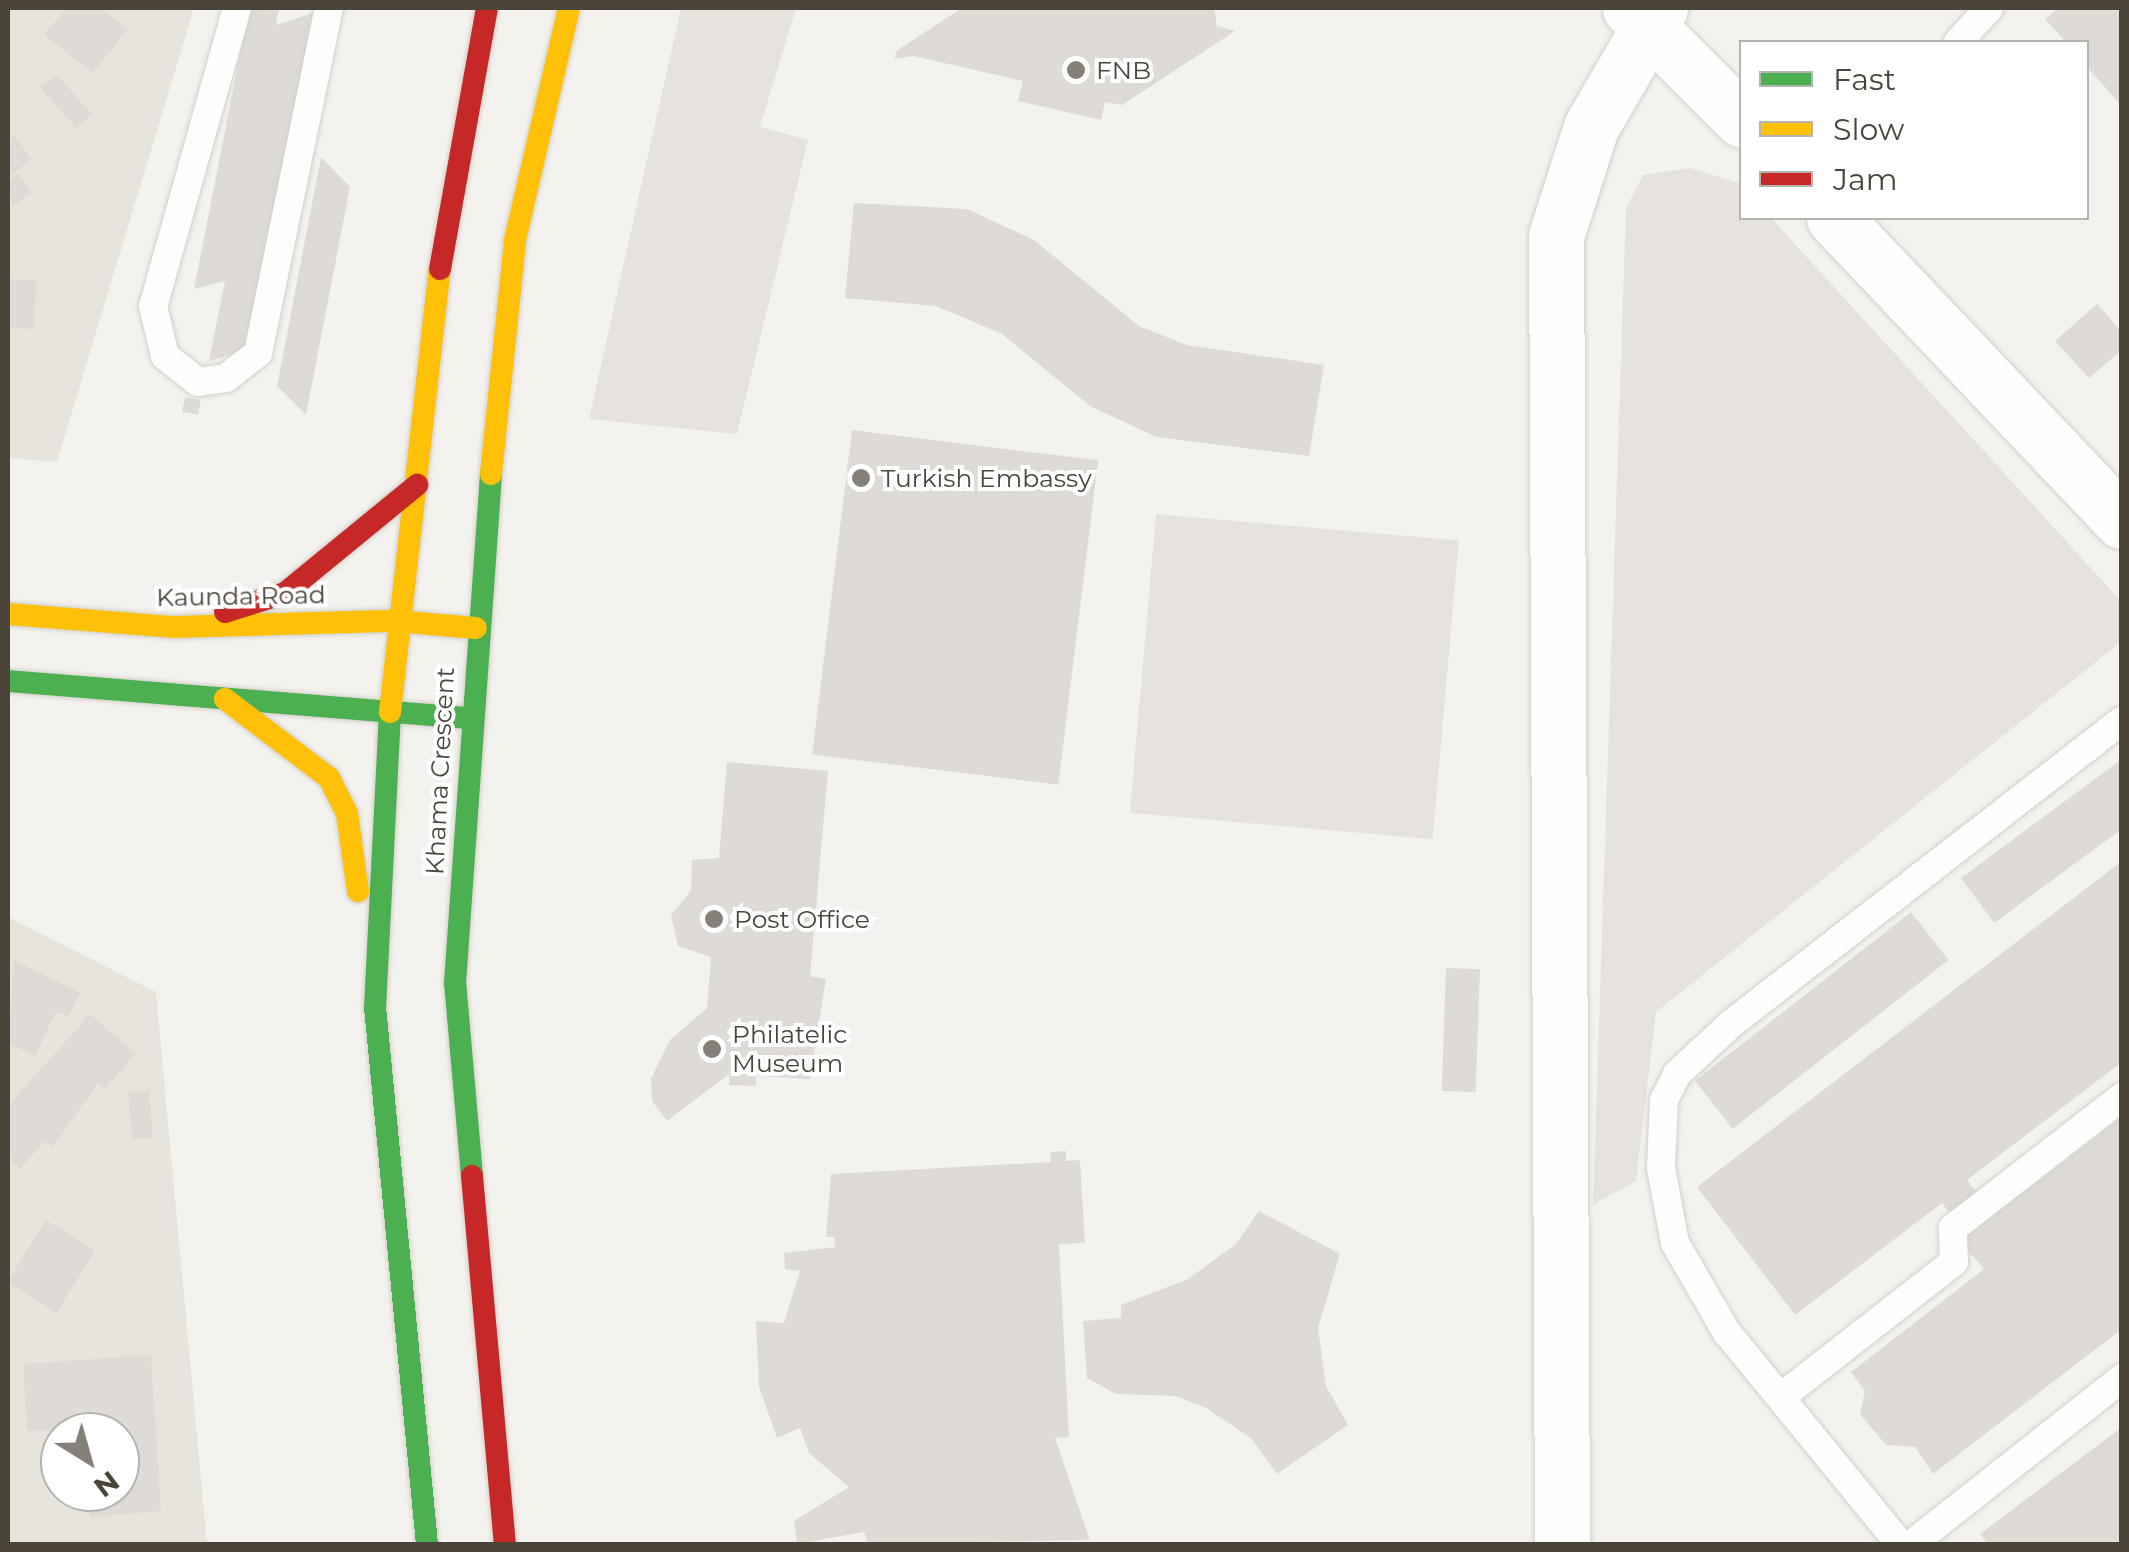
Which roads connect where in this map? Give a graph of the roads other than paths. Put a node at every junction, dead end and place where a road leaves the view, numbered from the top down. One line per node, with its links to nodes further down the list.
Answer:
1 (237, 8): 2 (lane)
2 (329, 8)
3 (487, 8): 10 (main road, Khama Crescent)
4 (570, 8): 15 (main road, Khama Crescent)
5 (1989, 8): 7 (lane)
6 (1645, 11): 8 (street); 27 (street)
7 (1960, 40)
8 (1739, 117)
9 (1836, 220): 11 (street)
10 (418, 485): 13 (main road, Khama Crescent); 14 (main road)
11 (2122, 521)
12 (8, 614): 14 (main road, Kaunda Road)
13 (395, 621): 14 (main road, Kaunda Road); 15 (main road, Kaunda Road); 18 (main road, Khama Crescent)
14 (174, 627)
15 (476, 628): 19 (main road, Khama Crescent)
16 (8, 681): 17 (main road)
17 (221, 696): 18 (main road); 21 (main road)
18 (392, 711): 19 (main road); 21 (main road, Khama Crescent)
19 (472, 718): 26 (main road, Khama Crescent)
20 (2122, 721): 24 (lane)
21 (375, 1007): 25 (main road, Khama Crescent)
22 (2122, 1097): 24 (lane)
23 (2122, 1378): 29 (lane)
24 (1780, 1398): 28 (lane)
25 (427, 1544)
26 (505, 1544)
27 (1562, 1544)
28 (1900, 1544)
29 (1912, 1544)

